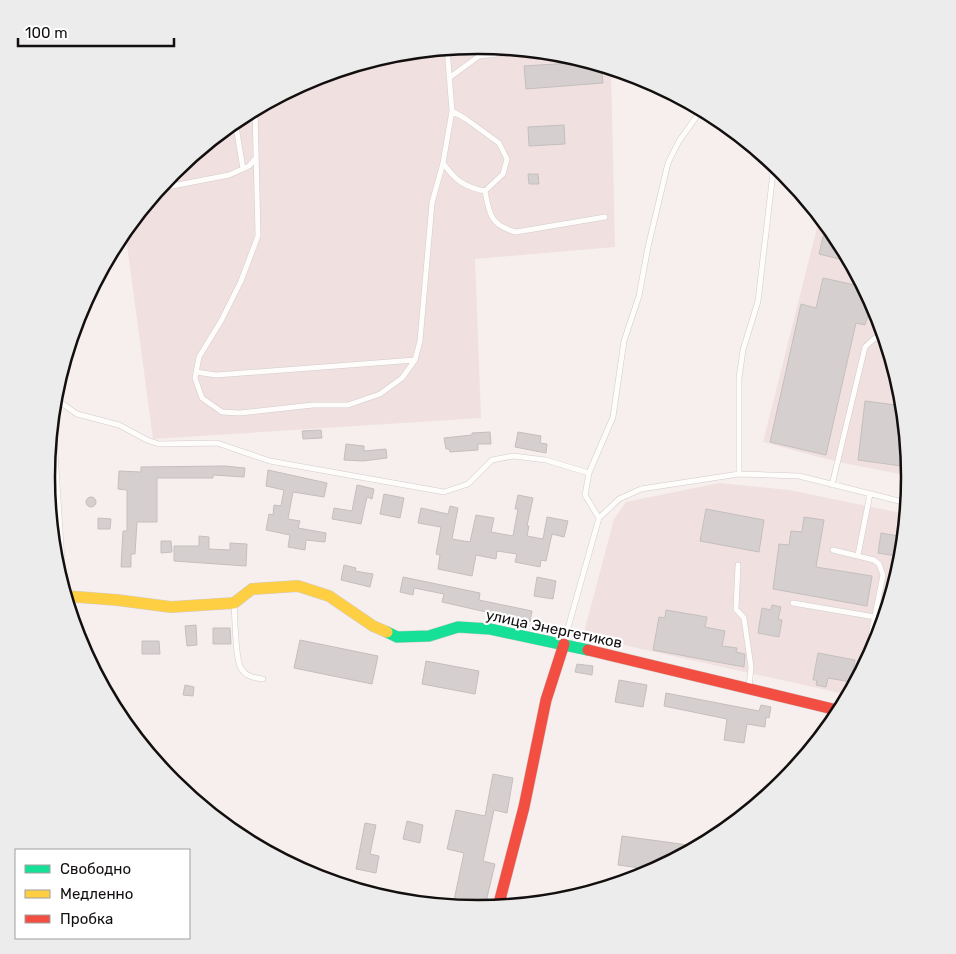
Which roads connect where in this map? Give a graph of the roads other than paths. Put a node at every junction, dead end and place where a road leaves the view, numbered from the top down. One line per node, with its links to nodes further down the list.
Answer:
1 (448, 55): 3 (lane)
2 (492, 55): 3 (lane)
3 (450, 78): 4 (lane)
4 (452, 111): 9 (lane); 13 (lane)
5 (698, 115): 19 (lane)
6 (255, 117): 8 (lane)
7 (237, 129): 10 (lane)
8 (257, 157): 10 (lane); 17 (lane)
9 (443, 163): 13 (lane); 16 (lane)
10 (243, 169): 12 (lane)
11 (773, 174): 20 (lane)
12 (170, 187)
13 (485, 191): 14 (lane)
14 (605, 217)
15 (878, 339): 21 (lane)
16 (415, 360): 17 (lane); 17 (lane)
17 (196, 372)
18 (61, 403): 19 (lane)
19 (589, 473): 24 (lane)
20 (739, 474): 21 (lane); 24 (lane)
21 (832, 485): 22 (lane)
22 (870, 494): 23 (lane); 26 (lane)
23 (900, 501)
24 (599, 518): 33 (lane)
25 (833, 550): 26 (lane)
26 (858, 555): 31 (lane)
27 (738, 565): 35 (lane)
28 (72, 597): 29 (street, улица Энергетиков)
29 (234, 602): 33 (street, улица Энергетиков); 34 (lane)
30 (793, 603): 31 (lane)
31 (875, 618): 32 (lane)
32 (872, 630)
33 (564, 644): 35 (street, улица Энергетиков); 37 (street)
34 (264, 679)
35 (749, 689): 36 (street, улица Энергетиков)
36 (832, 709)
37 (500, 899)

